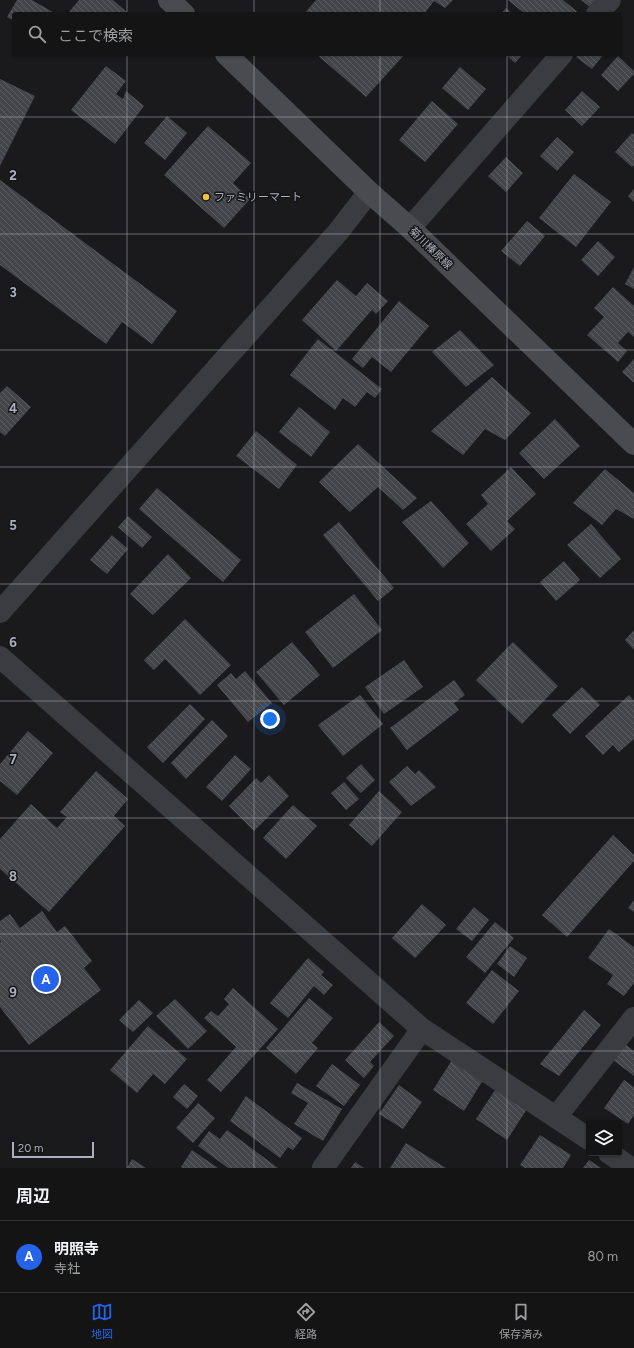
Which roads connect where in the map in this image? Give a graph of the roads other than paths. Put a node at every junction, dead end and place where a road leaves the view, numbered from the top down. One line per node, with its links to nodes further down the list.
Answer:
1 (169, 0): 3 (main road)
2 (610, 0): 4 (street)
3 (182, 12)
4 (599, 12)
5 (228, 56): 7 (main road, 菊川榛原線)
6 (560, 56): 8 (street)
7 (369, 192): 8 (main road, 菊川榛原線); 10 (street)
8 (410, 228): 9 (main road, 菊川榛原線)
9 (633, 441)
10 (0, 612)
11 (0, 657): 13 (street)
12 (634, 1018): 14 (street)
13 (422, 1029): 14 (street); 17 (street)
14 (556, 1117): 15 (street)
15 (586, 1137)
16 (613, 1156): 18 (street)
17 (323, 1168)
18 (631, 1168)

